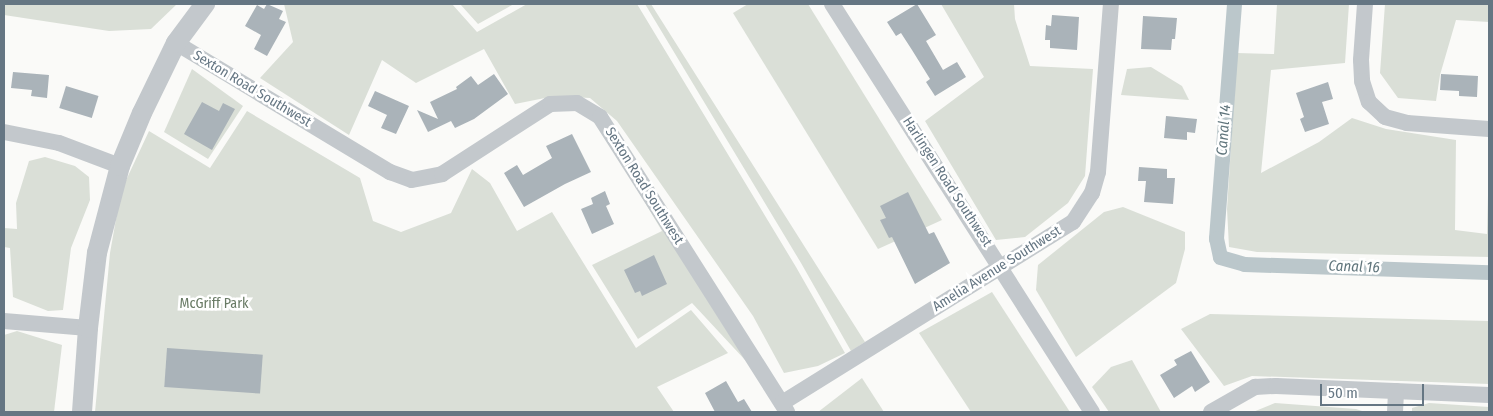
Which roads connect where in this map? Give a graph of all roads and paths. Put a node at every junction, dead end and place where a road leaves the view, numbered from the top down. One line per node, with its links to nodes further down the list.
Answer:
1 (205, 4): 5 (street)
2 (832, 4): 9 (street, Harlingen Road Southwest)
3 (1111, 4): 9 (street, Amelia Avenue Southwest)
4 (1365, 4): 6 (street)
5 (176, 43): 8 (street); 14 (street, Sexton Road Southwest)
6 (1489, 128)
7 (4, 132): 8 (street)
8 (120, 166): 11 (street)
9 (1000, 266): 14 (street, Amelia Avenue Southwest); 16 (street, Harlingen Road Southwest)
10 (4, 321): 11 (street)
11 (88, 328): 15 (street)
12 (1396, 391): 13 (street); 17 (street); 18 (street)
13 (1489, 395)
14 (785, 408)
15 (82, 412)
16 (1092, 412)
17 (1212, 412)
18 (1395, 412)

